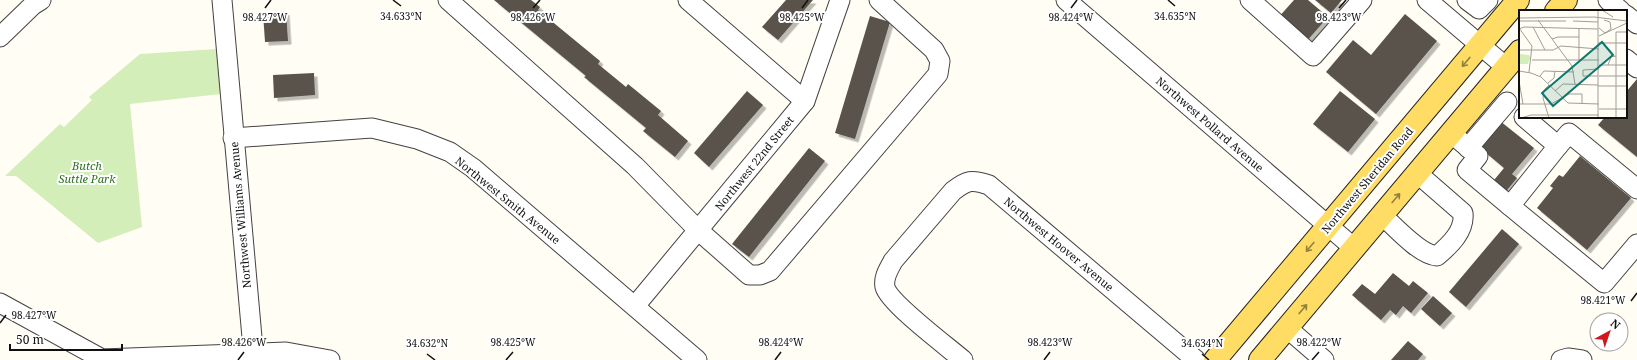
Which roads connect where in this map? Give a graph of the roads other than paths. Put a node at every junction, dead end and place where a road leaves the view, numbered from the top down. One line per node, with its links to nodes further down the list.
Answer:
1 (41, 0): 22 (street)
2 (222, 0): 33 (street, Northwest Williams Avenue)
3 (448, 0): 41 (street)
4 (688, 0): 29 (street)
5 (840, 0): 29 (street, Northwest 22nd Street)
6 (879, 0): 41 (street)
7 (1066, 0): 40 (street, Northwest Pollard Avenue)
8 (1250, 0): 9 (street)
9 (1362, 0)
10 (1427, 0): 19 (street)
11 (1457, 0): 19 (street)
12 (1467, 0): 13 (street)
13 (1488, 0)
14 (1566, 0): 17 (main road)
15 (1608, 0): 18 (street)
16 (1515, 1): 23 (main road, Northwest Sheridan Road)
17 (1557, 10)
18 (1620, 10)
19 (1444, 15): 23 (street)
20 (1627, 16): 21 (street)
21 (1637, 24)
22 (0, 36)
23 (1480, 46): 26 (street); 40 (main road, Northwest Sheridan Road, one-way to 40)
24 (1519, 52): 26 (main road)
25 (1627, 60): 27 (street)
26 (1506, 67): 28 (main road)
27 (1637, 68)
28 (1490, 87): 30 (street); 32 (main road)
29 (804, 101): 41 (street, Northwest 22nd Street)
30 (1513, 108): 35 (street)
31 (1525, 118): 34 (street)
32 (1451, 133): 35 (street); 36 (main road)
33 (233, 138): 45 (street, Northwest Smith Avenue); 47 (street, Northwest Williams Avenue)
34 (1558, 146): 37 (street); 38 (street)
35 (1468, 148): 38 (street)
36 (1418, 173): 39 (main road, one-way to 36); 39 (street)
37 (1637, 189)
38 (1510, 206): 42 (street)
39 (1382, 215): 43 (main road)
40 (1328, 226): 43 (street, Northwest Pollard Avenue); 52 (main road, Northwest Sheridan Road, one-way to 52)
41 (698, 231): 45 (street, Northwest 22nd Street)
42 (1637, 244)
43 (1354, 248): 46 (main road, one-way to 43)
44 (0, 303): 47 (street)
45 (635, 306): 49 (street, Northwest Smith Avenue)
46 (1287, 328): 53 (main road); 54 (street)
47 (254, 357): 48 (street)
48 (330, 360)
49 (697, 360)
50 (963, 360): 51 (street, Northwest Hoover Avenue)
51 (1196, 360)
52 (1215, 360)
53 (1260, 360)
54 (1324, 360)
55 (1561, 360): 56 (street)
56 (1582, 360)

